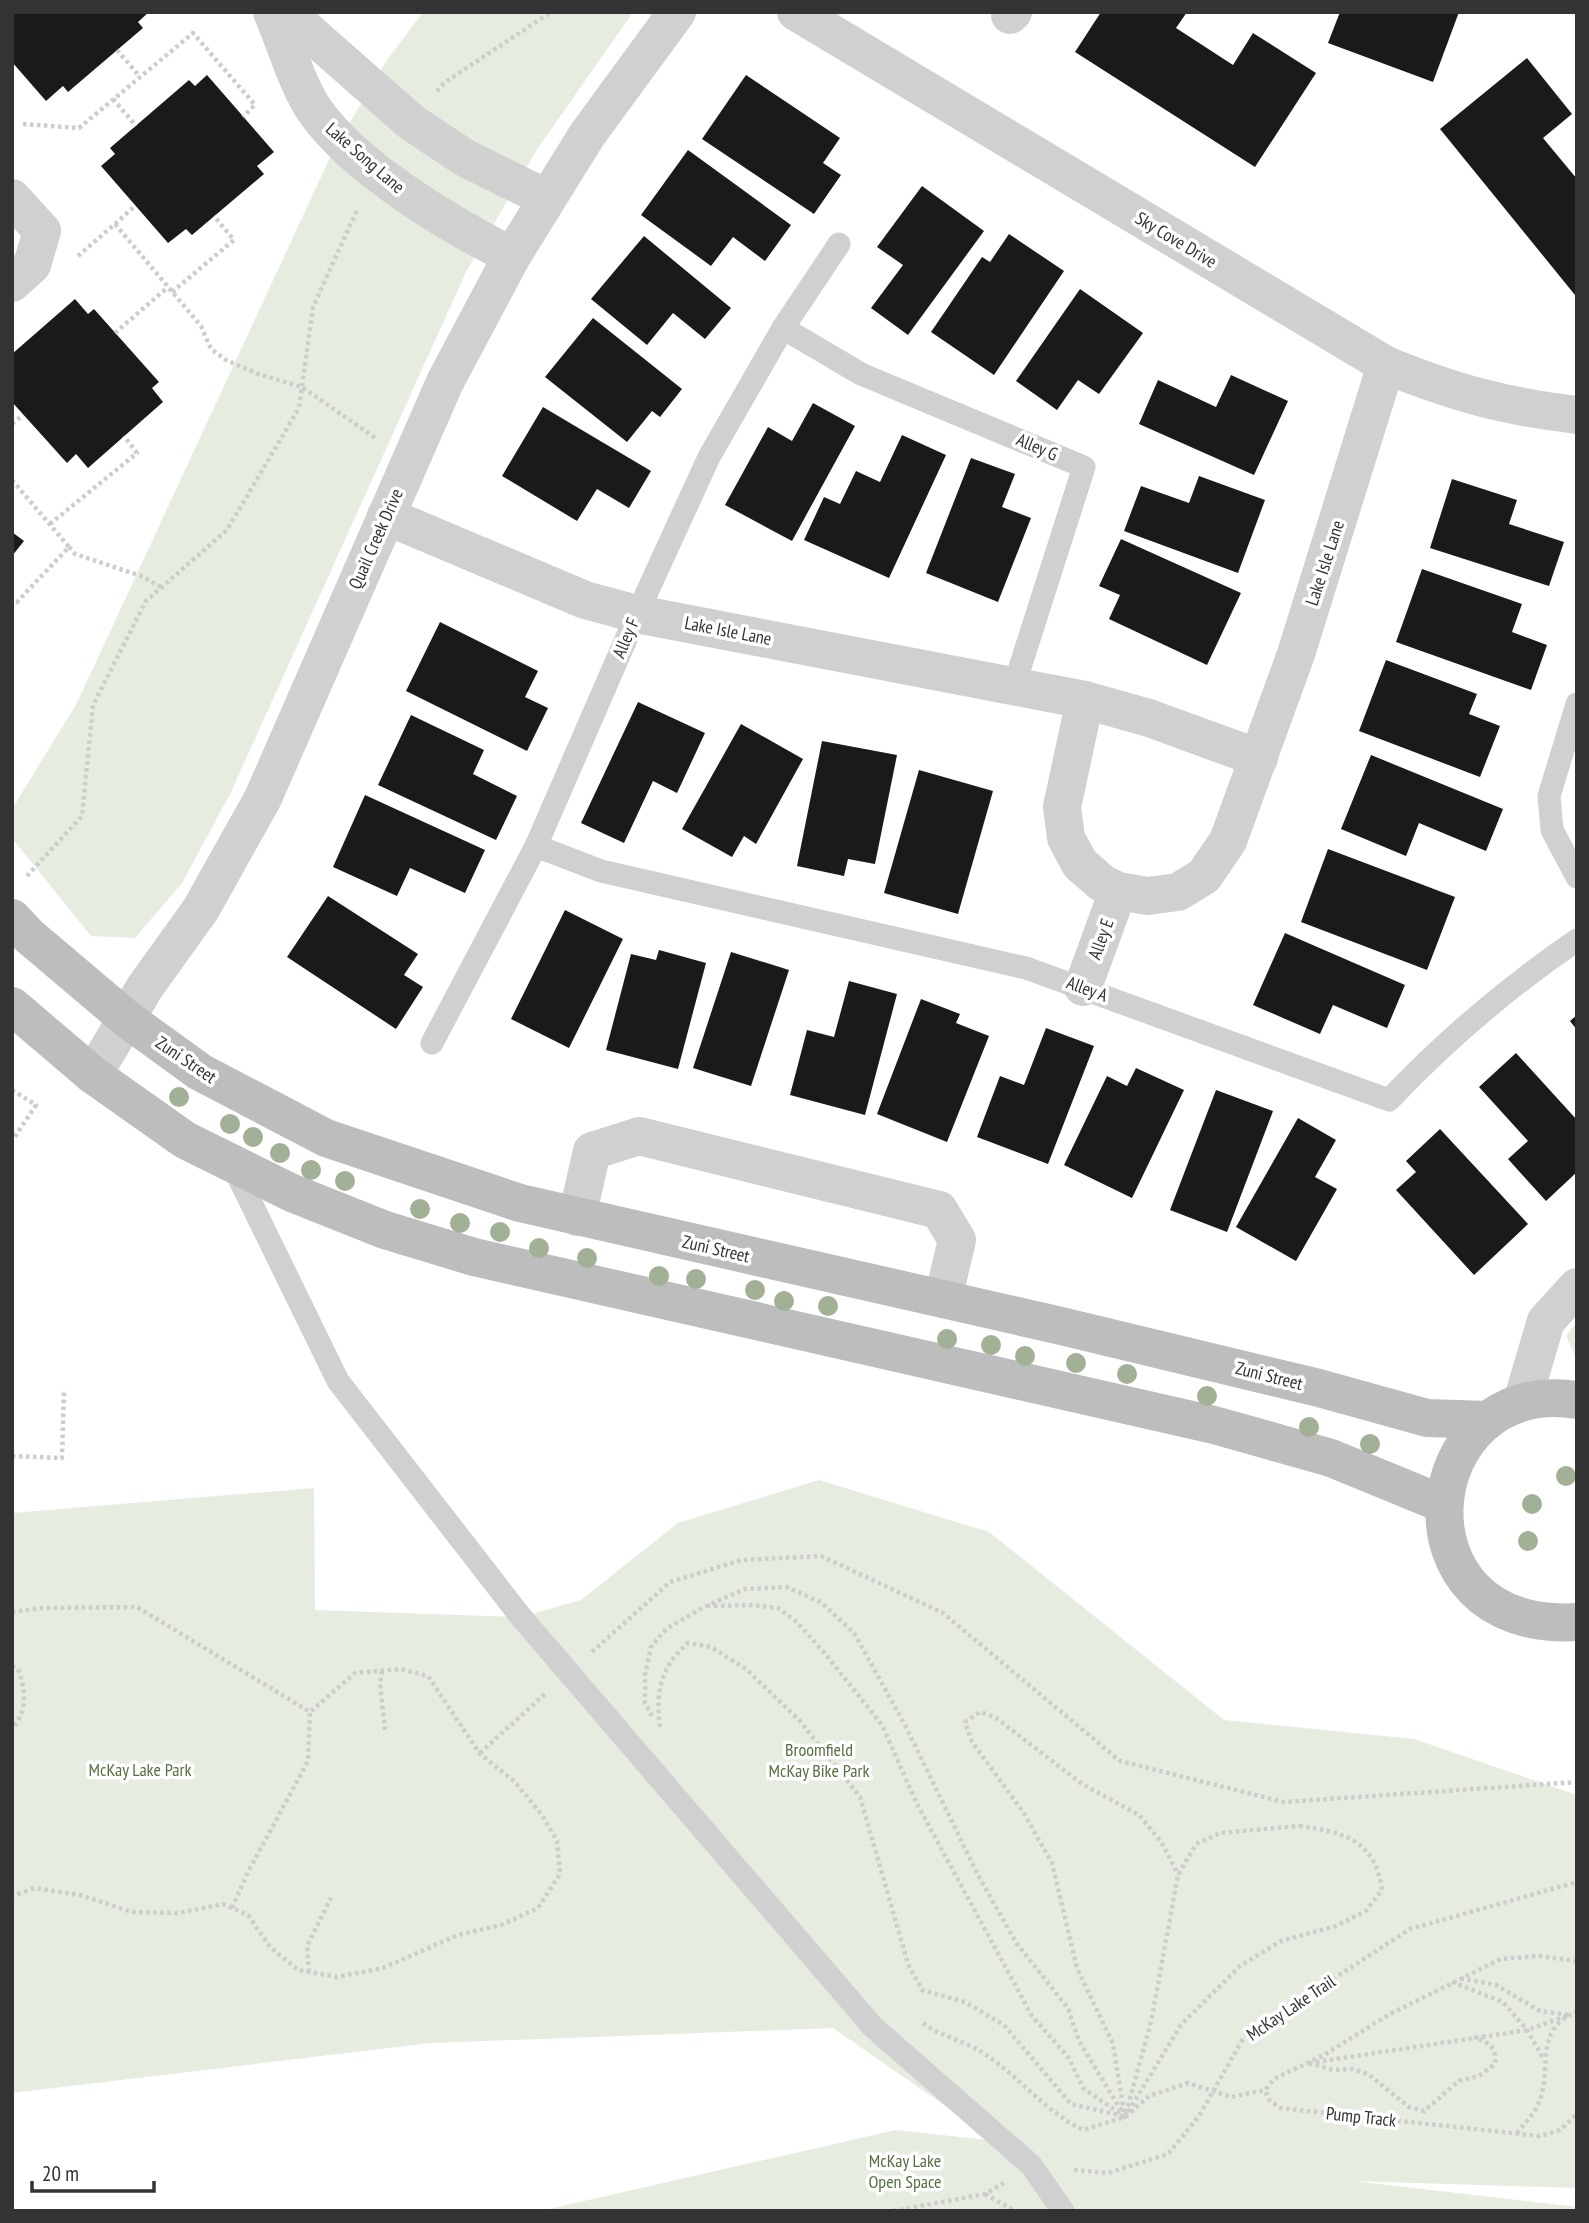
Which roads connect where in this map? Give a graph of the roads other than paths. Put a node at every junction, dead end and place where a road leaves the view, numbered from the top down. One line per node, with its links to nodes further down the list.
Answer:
1 (272, 12): 8 (street, Lake Song Lane)
2 (286, 12): 6 (street)
3 (677, 12): 6 (street, Quail Creek Drive)
4 (796, 12): 11 (street, Sky Cove Drive)
5 (12, 198): 9 (street)
6 (546, 198): 8 (street, Quail Creek Drive)
7 (839, 244): 10 (lane, Alley F)
8 (512, 256): 13 (street, Quail Creek Drive)
9 (12, 283)
10 (783, 328): 14 (lane, Alley F); 15 (lane, Alley G)
11 (1386, 365): 12 (street, Sky Cove Drive); 18 (street, Lake Isle Lane)
12 (1577, 415)
13 (386, 516): 14 (street, Lake Isle Lane); 26 (street, Quail Creek Drive)
14 (637, 614): 15 (street, Lake Isle Lane); 19 (lane, Alley F)
15 (1014, 686): 16 (street, Lake Isle Lane)
16 (1085, 700): 18 (street, Lake Isle Lane); 21 (street, Lake Isle Lane)
17 (1577, 704): 20 (lane)
18 (1259, 758): 21 (street, Lake Isle Lane)
19 (536, 846): 24 (lane, Alley A); 27 (lane, Alley F)
20 (1577, 877)
21 (1118, 891): 24 (street, Alley E)
22 (12, 918): 26 (main road, Zuni Street)
23 (1577, 940): 24 (lane, Alley A)
24 (1083, 988)
25 (12, 1006): 28 (main road)
26 (127, 1019): 28 (street, Quail Creek Drive); 30 (main road, Zuni Street)
27 (432, 1042)
28 (93, 1075): 29 (main road)
29 (232, 1164): 36 (main road); 38 (lane)
30 (577, 1217): 32 (main road, Zuni Street); 32 (street)
31 (1577, 1287): 34 (street)
32 (943, 1299): 35 (main road, Zuni Street)
33 (1577, 1401): 34 (main road)
34 (1521, 1402): 35 (main road)
35 (1488, 1420): 36 (main road)
36 (1443, 1504): 37 (main road)
37 (1577, 1622)
38 (1063, 2211)

